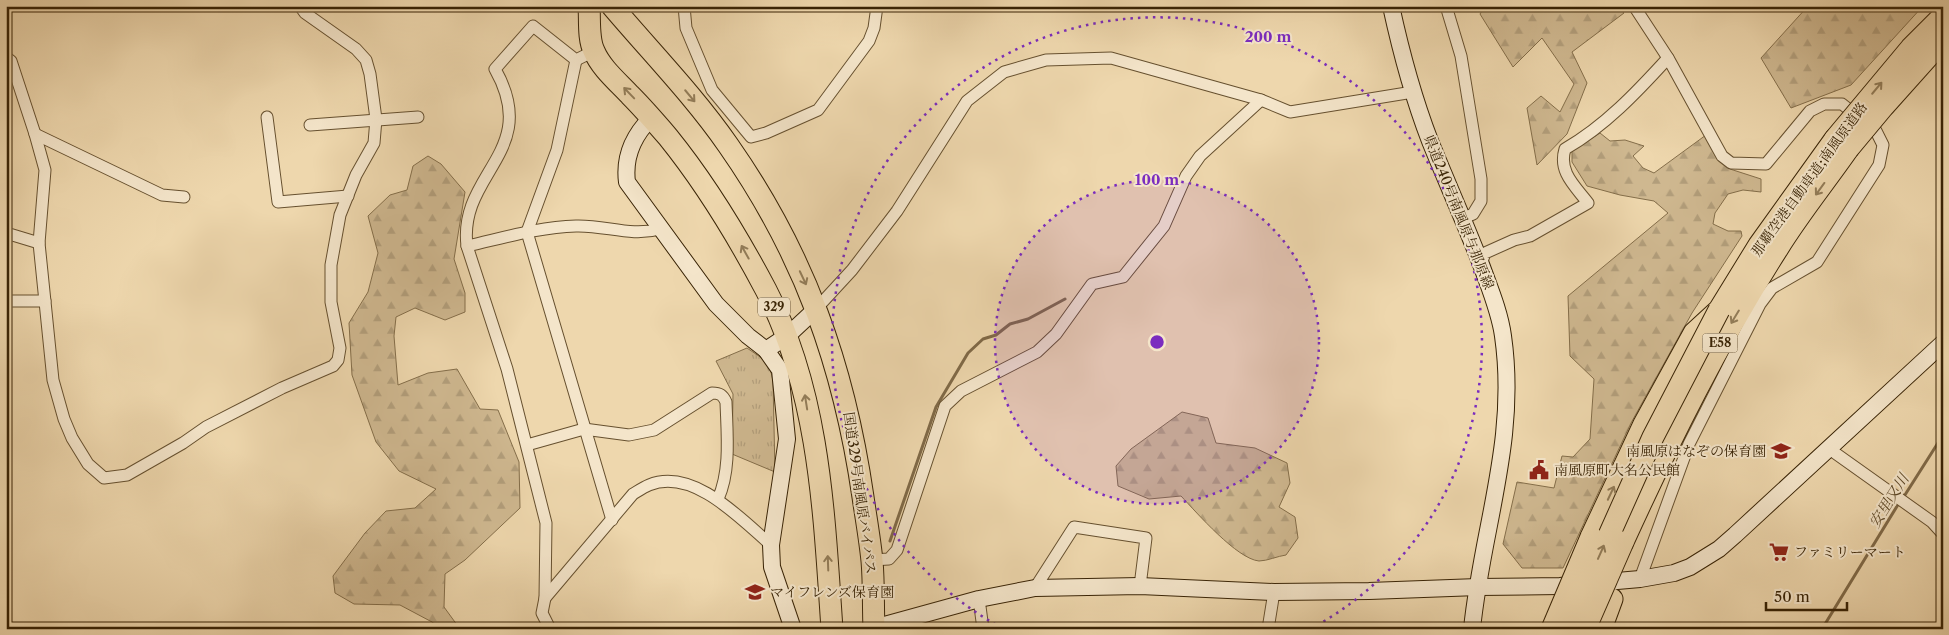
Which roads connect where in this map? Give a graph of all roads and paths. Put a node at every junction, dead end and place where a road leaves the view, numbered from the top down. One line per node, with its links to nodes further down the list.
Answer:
1 (300, 6): 19 (street)
2 (589, 6): 11 (highway)
3 (612, 6): 35 (highway, 国道329号南風原バイパス / 329, one-way to 35)
4 (684, 6): 5 (street)
5 (877, 6)
6 (1392, 6): 14 (street, 県道240号南風原与那原線)
7 (1446, 6): 25 (street)
8 (1634, 6): 13 (street)
9 (1943, 16): 22 (highway, 那覇空港自動車道;南風原道路 / E58, one-way to 9, bridge)
10 (1943, 40): 22 (highway, 那覇空港自動車道;南風原道路 / E58, bridge)
11 (585, 56): 18 (highway, 329, one-way to 11); 27 (street); 30 (street)
12 (6, 58): 21 (street)
13 (1668, 58): 32 (street); 49 (street)
14 (1413, 92): 15 (street); 25 (street, 県道240号南風原与那原線)
15 (1261, 100): 35 (street); 48 (street)
16 (267, 117): 23 (street)
17 (418, 117): 19 (street)
18 (651, 118): 26 (street); 37 (highway, 329, one-way to 18)
19 (376, 120): 20 (street); 23 (street)
20 (310, 125)
21 (35, 134): 24 (street); 29 (street)
22 (1842, 144): 31 (highway, 那覇空港自動車道;南風原道路 / E58)
23 (348, 196): 34 (street)
24 (184, 198)
25 (1464, 218): 32 (street, 県道240号南風原与那原線)
26 (660, 229): 27 (street); 39 (street)
27 (527, 232): 30 (street); 40 (street)
28 (6, 233): 29 (street)
29 (39, 243): 34 (street)
30 (467, 246): 41 (street)
31 (1769, 246): 36 (highway, 那覇空港自動車道;南風原道路 / E58); 46 (highway, 那覇空港自動車道;南風原道路 / E58, one-way to 46)
32 (1481, 264): 51 (street, 県道240号南風原与那原線)
33 (6, 301): 34 (street)
34 (45, 301)
35 (816, 308): 37 (street); 48 (highway, 国道329号南風原バイパス / 329)
36 (1719, 310): 63 (highway, one-way to 36, bridge); 64 (highway, 那覇空港自動車道;南風原道路 / E58, one-way to 36, bridge)
37 (787, 336): 39 (street); 59 (highway, 329, one-way to 37)
38 (1943, 343): 42 (street)
39 (766, 350): 47 (street)
40 (584, 430): 41 (street); 43 (street); 44 (street)
41 (527, 445): 54 (street)
42 (1828, 448): 45 (street); 49 (street)
43 (718, 500): 44 (street); 47 (street)
44 (612, 520): 54 (street)
45 (1943, 534)
46 (1623, 542): 65 (highway, 那覇空港自動車道;南風原道路 / E58, bridge); 66 (highway)
47 (771, 545): 58 (street)
48 (872, 560): 56 (highway, 国道329号南風原バイパス / 329)
49 (1640, 579): 51 (street)
50 (1140, 586): 52 (street); 52 (street); 53 (street)
51 (1478, 587): 53 (street); 62 (street, 県道240号南風原与那原線)
52 (1036, 588): 55 (street)
53 (1274, 592): 61 (street)
54 (545, 598): 57 (street)
55 (978, 599): 56 (street); 60 (street)
56 (873, 628)
57 (550, 629)
58 (793, 629)
59 (832, 629)
60 (983, 629)
61 (1268, 629)
62 (1472, 629)
63 (1552, 629)
64 (1567, 629)
65 (1585, 629)
66 (1601, 629)

